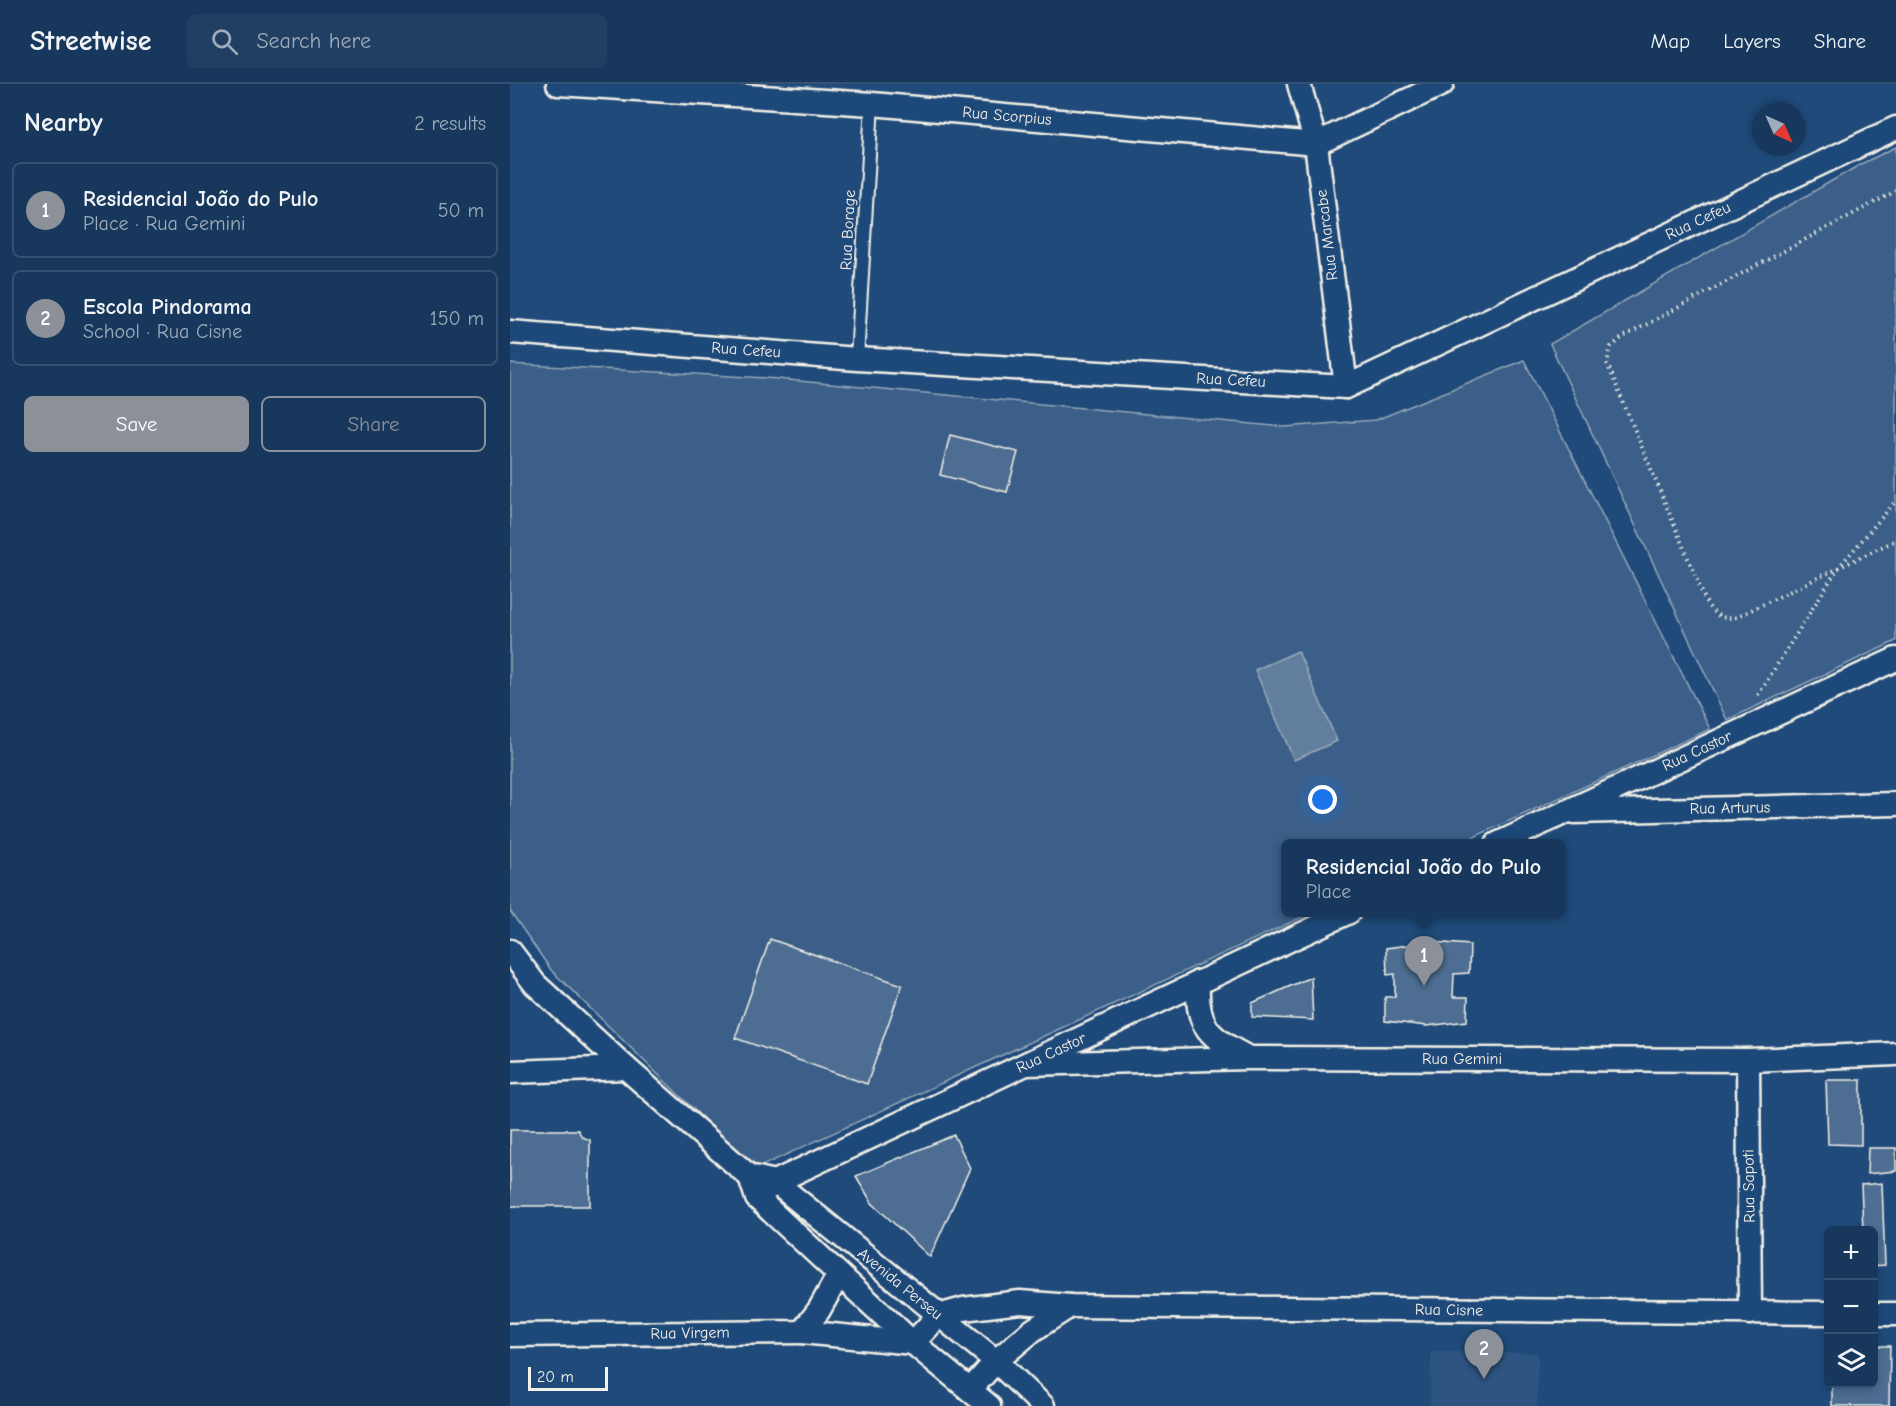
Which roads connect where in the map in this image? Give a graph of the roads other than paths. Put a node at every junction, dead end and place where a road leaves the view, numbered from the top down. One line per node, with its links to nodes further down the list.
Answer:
1 (558, 84): 4 (street, Rua Scorpius)
2 (1299, 84): 7 (street, Rua Marcabe)
3 (1442, 84): 7 (street)
4 (730, 89): 5 (street, Rua Scorpius)
5 (873, 104): 7 (street, Rua Scorpius); 9 (lane, Rua Borage)
6 (1896, 128): 10 (street, Rua Cefeu)
7 (1316, 144): 10 (street, Rua Marcabe)
8 (510, 332): 9 (street, Rua Cefeu)
9 (857, 359): 10 (street, Rua Cefeu)
10 (1346, 387)
11 (1896, 659): 13 (street, Rua Castor)
12 (1896, 804): 13 (street, Rua Arturus)
13 (1564, 813): 14 (street, Rua Castor)
14 (1506, 839)
15 (1338, 917): 17 (street, Rua Castor)
16 (510, 951): 22 (street, Avenida Perseu)
17 (1198, 982): 19 (street); 21 (street, Rua Castor)
18 (1896, 1054): 20 (street, Rua Gemini)
19 (1248, 1058): 20 (street, Rua Gemini); 21 (street, Rua Gemini)
20 (1748, 1060): 29 (street, Rua Sapoti)
21 (1027, 1064): 25 (street, Rua Castor)
22 (626, 1068): 23 (street); 24 (street, Avenida Perseu)
23 (510, 1072)
24 (749, 1176): 25 (street, Avenida Perseu); 26 (street, Avenida Perseu)
25 (775, 1182): 26 (street, Rua Castor); 33 (street, Avenida Perseu)
26 (756, 1198): 27 (street, Avenida Perseu)
27 (838, 1276): 34 (street); 36 (street, Avenida Perseu)
28 (1070, 1306): 29 (street, Rua Cisne); 33 (street, Rua Cisne); 37 (street)
29 (1750, 1313): 30 (street, Rua Cisne)
30 (1824, 1313)
31 (1878, 1314): 32 (street)
32 (1896, 1314)
33 (938, 1316): 36 (street); 37 (street, Avenida Perseu)
34 (802, 1332): 35 (street, Rua Virgem); 36 (street, Rua Virgem)
35 (510, 1335)
36 (913, 1343): 38 (street, Avenida Perseu)
37 (996, 1361): 38 (street); 40 (street, Avenida Perseu)
38 (970, 1390): 39 (street, Avenida Perseu)
39 (989, 1406)
40 (1043, 1406)

